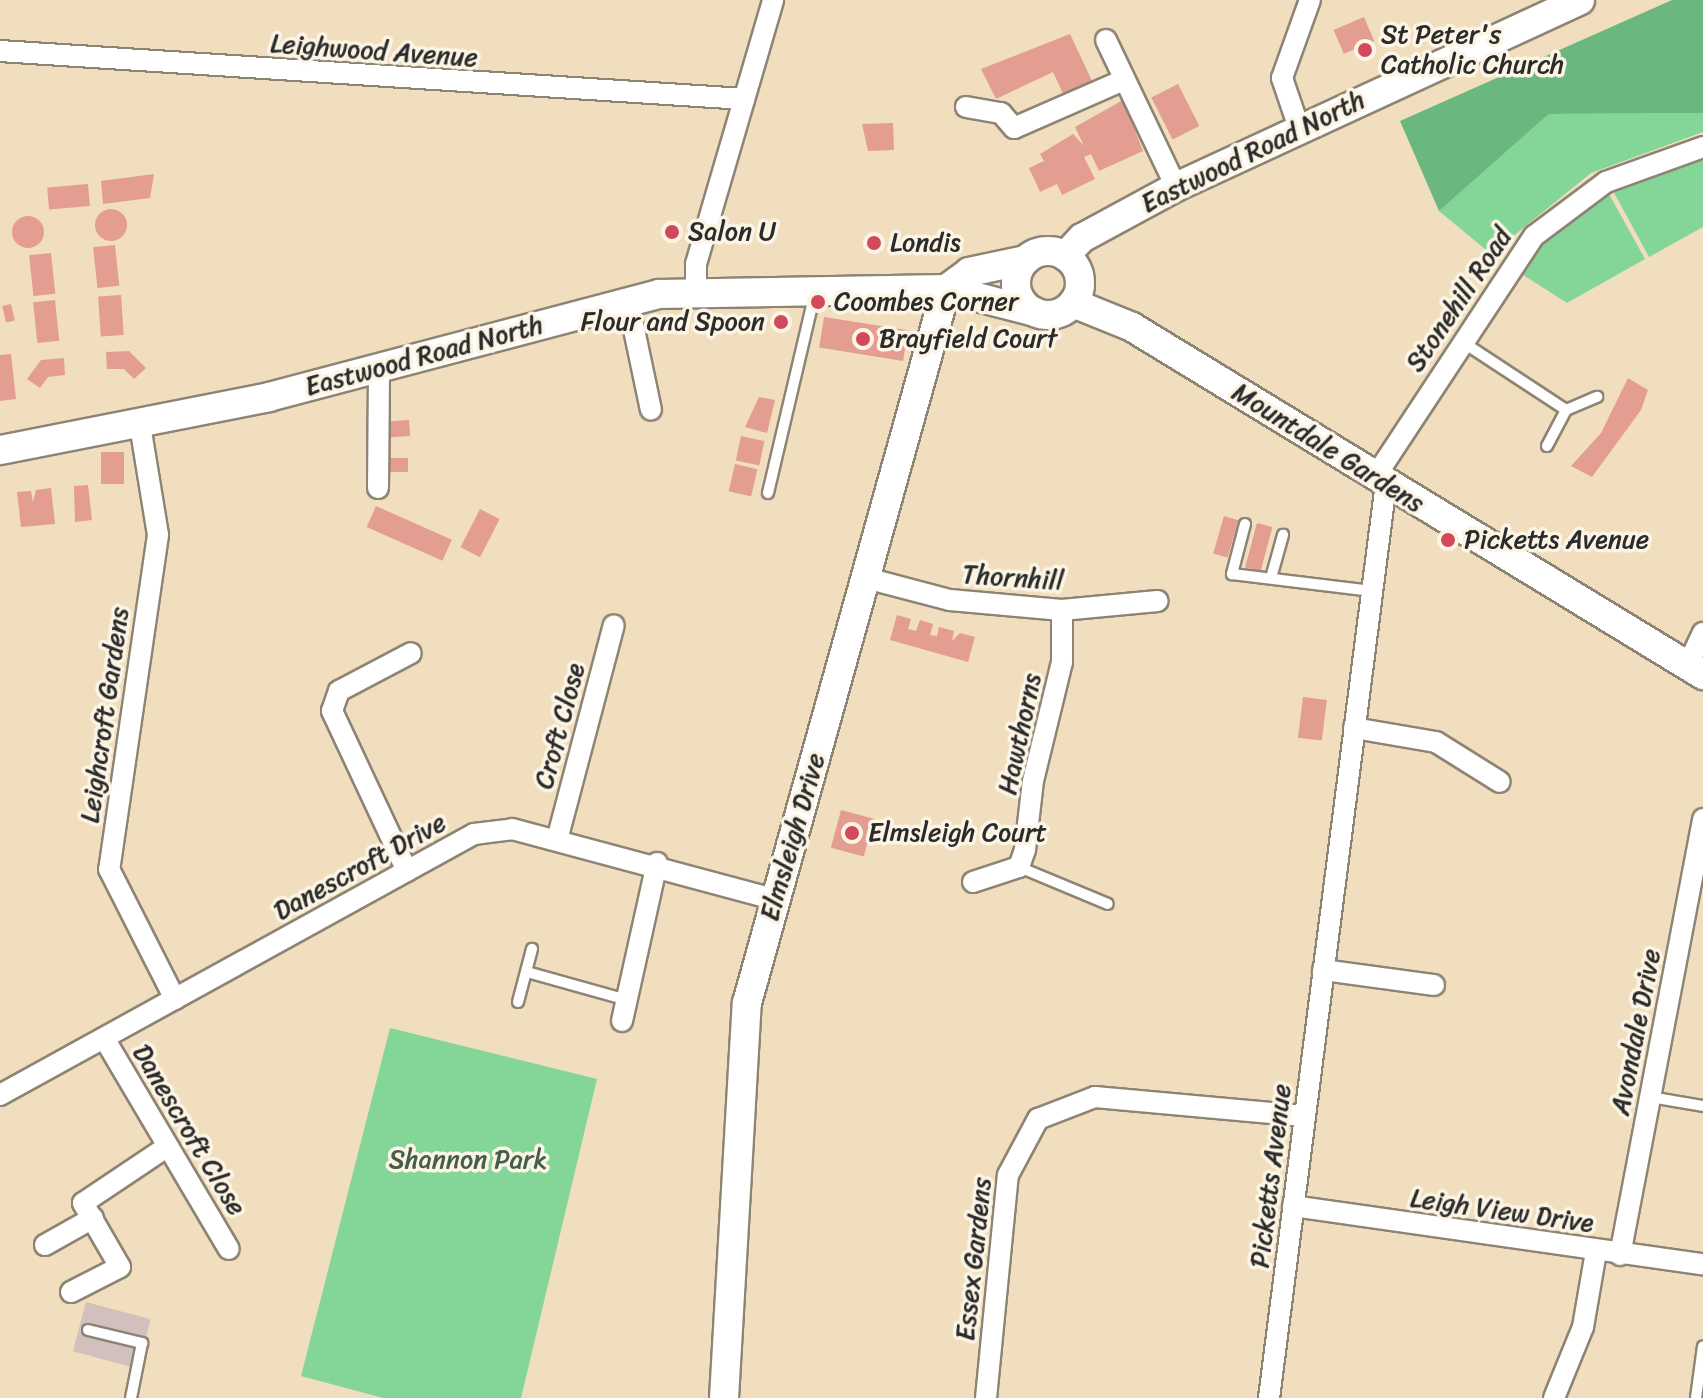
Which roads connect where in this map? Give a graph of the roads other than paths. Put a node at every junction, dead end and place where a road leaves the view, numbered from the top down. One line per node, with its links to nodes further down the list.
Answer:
1 (773, 0): 7 (street)
2 (1310, 0): 9 (street)
3 (1580, 0): 9 (street, Eastwood Road North)
4 (1106, 40): 6 (street)
5 (0, 51): 7 (street, Leighwood Avenue)
6 (1124, 80): 8 (street); 11 (street)
7 (744, 99): 14 (street)
8 (966, 107)
9 (1299, 128): 11 (street, Eastwood Road North)
10 (1703, 147): 20 (street, Stonehill Road)
11 (1176, 187): 12 (street, Eastwood Road North)
12 (1065, 256): 13 (street); 18 (street)
13 (1026, 260): 16 (street, Eastwood Road North); 19 (street)
14 (696, 289): 15 (street, Eastwood Road North); 17 (street, Eastwood Road North)
15 (815, 289): 16 (street, Eastwood Road North); 30 (lane)
16 (946, 289): 19 (street, Eastwood Road North); 33 (street, Elmsleigh Drive)
17 (628, 301): 21 (street, Eastwood Road North); 23 (street)
18 (1073, 303): 19 (street); 28 (street, Mountdale Gardens)
19 (1035, 312)
20 (1461, 341): 24 (lane); 28 (street, Stonehill Road)
21 (379, 369): 25 (street, Eastwood Road North); 29 (street)
22 (1597, 397): 24 (lane)
23 (651, 410)
24 (1566, 410): 26 (lane)
25 (140, 425): 27 (street, Eastwood Road North); 56 (street, Leighcroft Gardens)
26 (1547, 446)
27 (0, 450)
28 (1381, 481): 35 (street, Picketts Avenue); 41 (street, Mountdale Gardens)
29 (378, 488)
30 (768, 493)
31 (1245, 524): 34 (lane)
32 (1283, 535): 34 (lane)
33 (866, 578): 37 (street, Thornhill); 50 (street, Elmsleigh Drive)
34 (1271, 578): 35 (lane)
35 (1372, 591): 42 (street, Picketts Avenue)
36 (1158, 601): 37 (street, Thornhill)
37 (1062, 610): 47 (street, Hawthorns)
38 (614, 625): 45 (street, Croft Close)
39 (1703, 633): 41 (street)
40 (411, 653): 48 (street)
41 (1694, 672)
42 (1354, 728): 43 (street); 53 (street, Picketts Avenue)
43 (1500, 782)
44 (1703, 819): 62 (street, Avondale Drive)
45 (557, 840): 46 (street, Danescroft Drive); 48 (street, Danescroft Drive)
46 (657, 863): 50 (street, Danescroft Drive); 57 (street)
47 (1019, 867): 49 (street); 51 (lane)
48 (407, 871): 56 (street, Danescroft Drive)
49 (973, 882)
50 (774, 899): 77 (street, Elmsleigh Drive)
51 (1108, 904)
52 (532, 949): 54 (lane)
53 (1323, 970): 55 (street); 64 (street, Picketts Avenue)
54 (527, 972): 57 (lane); 58 (lane)
55 (1434, 985)
56 (175, 999): 60 (street, Danescroft Drive)
57 (627, 1000): 59 (street)
58 (518, 1002)
59 (622, 1021)
60 (104, 1038): 61 (street, Danescroft Drive); 65 (street, Danescroft Close)
61 (0, 1095)
62 (1650, 1097): 63 (lane); 71 (street, Avondale Drive)
63 (1703, 1106)
64 (1304, 1116): 66 (street, Picketts Avenue); 78 (street, Essex Gardens)
65 (168, 1146): 67 (street); 69 (street, Danescroft Close)
66 (1293, 1206): 70 (street, Leigh View Drive); 79 (street, Picketts Avenue)
67 (93, 1218): 68 (street); 73 (street)
68 (45, 1245)
69 (229, 1249)
70 (1596, 1252): 71 (street, Leigh View Drive); 80 (street)
71 (1620, 1255): 72 (street, Leigh View Drive)
72 (1703, 1264)
73 (71, 1292)
74 (88, 1330): 76 (lane)
75 (1703, 1346): 81 (lane)
76 (131, 1398)
77 (724, 1398)
78 (986, 1398)
79 (1269, 1398)
80 (1554, 1398)
81 (1696, 1398)

